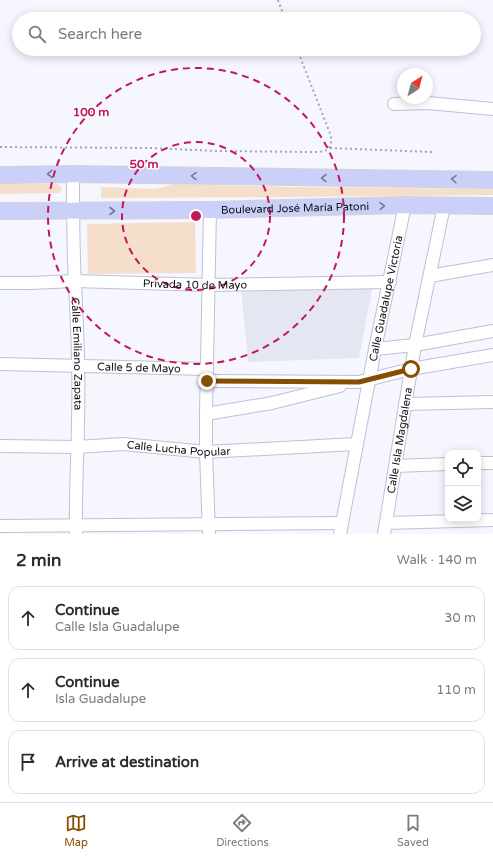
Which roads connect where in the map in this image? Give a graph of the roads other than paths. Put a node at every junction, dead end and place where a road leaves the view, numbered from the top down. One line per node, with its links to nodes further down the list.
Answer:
1 (394, 104): 2 (street)
2 (493, 108)
3 (73, 174): 4 (main road, one-way to 4); 5 (main road, one-way to 3); 11 (street, Calle Emiliano Zapata)
4 (0, 175)
5 (493, 180)
6 (405, 205): 7 (main road, Boulevard José María Patoni); 9 (main road, Boulevard José María Patoni, one-way to 6); 15 (street, Calle Guadalupe Victoria)
7 (444, 206): 8 (main road, Boulevard José María Patoni); 13 (street, Calle Isla Magdalena)
8 (493, 206)
9 (210, 210): 11 (main road, Boulevard José María Patoni, one-way to 9); 17 (street)
10 (0, 211): 11 (main road, Boulevard José María Patoni)
11 (73, 211): 14 (street, Calle Emiliano Zapata)
12 (493, 265): 13 (street)
13 (430, 276): 19 (street, Calle Isla Magdalena)
14 (74, 281): 16 (street, Privada 10 de Mayo); 17 (street, Privada 10 de Mayo); 23 (street, Calle Emiliano Zapata)
15 (390, 282): 17 (street, Privada 10 de Mayo); 20 (street, Calle Guadalupe Victoria)
16 (0, 283)
17 (209, 285): 24 (street)
18 (493, 332): 19 (street)
19 (415, 345): 20 (street); 25 (street, Calle Isla Magdalena)
20 (375, 349): 27 (street, Calle Guadalupe Victoria)
21 (493, 355): 25 (street)
22 (0, 364): 23 (street, Calle 5 de Mayo)
23 (78, 365): 24 (street, Calle 5 de Mayo); 33 (street, Calle Emiliano Zapata)
24 (207, 369): 26 (street)
25 (411, 369): 27 (street); 29 (street, Calle Isla Magdalena)
26 (207, 381): 27 (street); 30 (street)
27 (364, 381): 30 (street); 31 (street, Calle Guadalupe Victoria)
28 (493, 402): 29 (street)
29 (405, 404): 38 (street, Calle Isla Magdalena)
30 (206, 414): 34 (street)
31 (356, 444): 34 (street, Calle Lucha Popular); 43 (street, Calle Guadalupe Victoria)
32 (0, 446): 33 (street, Calle Lucha Popular)
33 (77, 447): 34 (street, Calle Lucha Popular); 41 (street, Calle Emiliano Zapata)
34 (206, 452): 42 (street)
35 (481, 463): 36 (street)
36 (493, 463)
37 (445, 464): 38 (street)
38 (396, 466): 44 (street, Calle Isla Magdalena)
39 (493, 520): 44 (street)
40 (0, 526): 41 (street)
41 (76, 529): 42 (street)
42 (209, 529): 43 (street)
43 (341, 529)
44 (385, 529)

